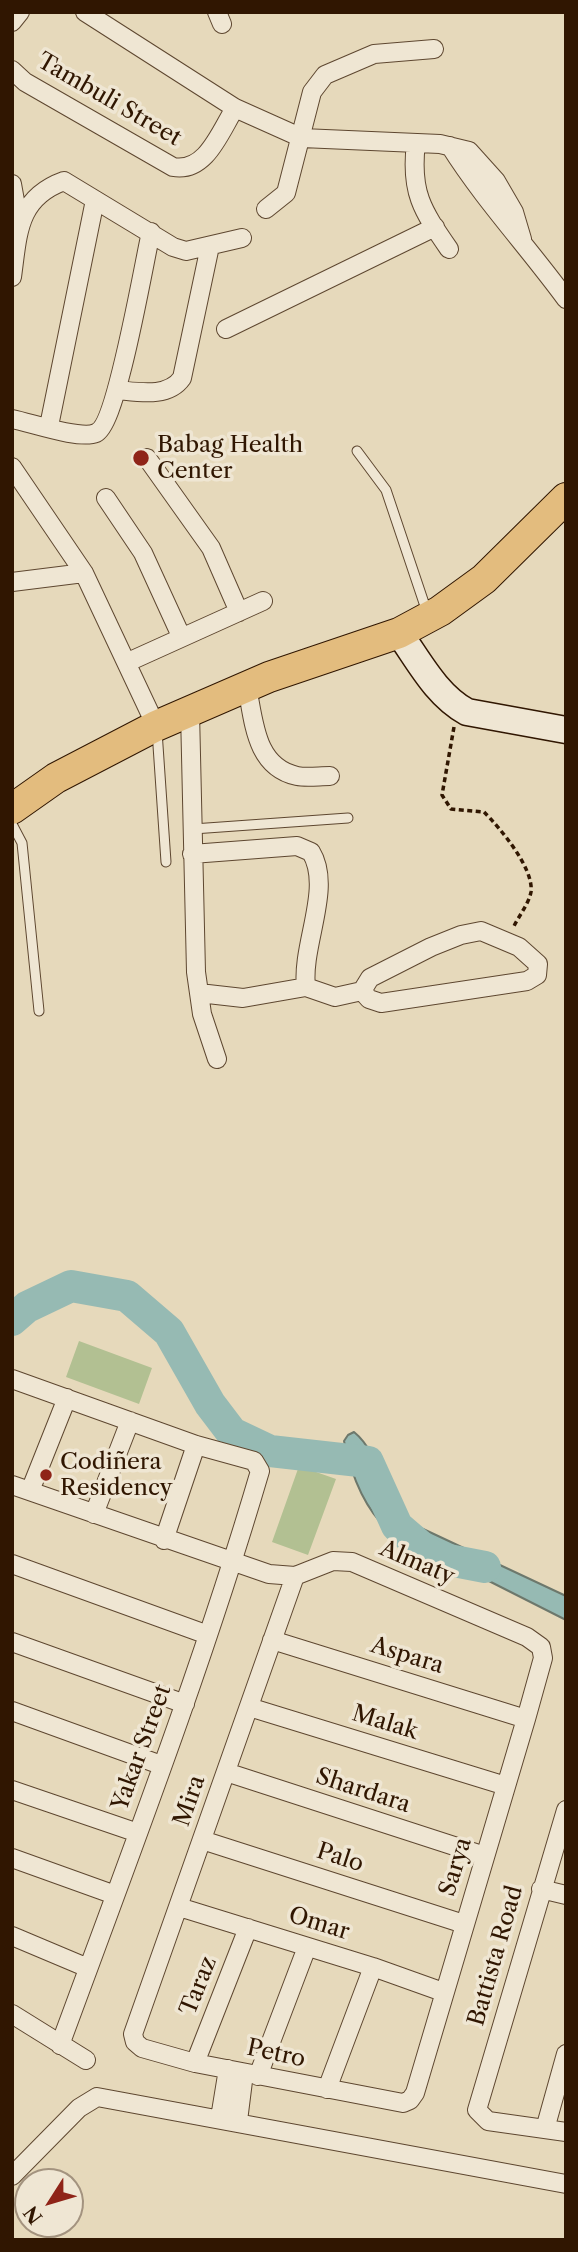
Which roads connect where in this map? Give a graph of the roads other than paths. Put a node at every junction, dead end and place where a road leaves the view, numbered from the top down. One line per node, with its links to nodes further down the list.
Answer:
1 (20, 12): 3 (street)
2 (85, 12): 6 (street)
3 (12, 22)
4 (435, 49): 7 (street)
5 (12, 70): 6 (street, Tambuli Street)
6 (235, 108): 7 (street)
7 (302, 138): 8 (street); 11 (street)
8 (416, 144): 13 (street); 19 (street)
9 (12, 184): 12 (street)
10 (95, 200): 12 (street); 14 (street); 23 (street)
11 (266, 209)
12 (19, 223): 18 (street)
13 (435, 227): 17 (street); 20 (street)
14 (150, 232): 16 (street); 21 (street)
15 (242, 238): 16 (street)
16 (209, 246): 21 (street)
17 (449, 249)
18 (12, 277)
19 (566, 299)
20 (226, 329)
21 (117, 390): 23 (street)
22 (12, 419): 23 (street)
23 (49, 426)
24 (357, 451): 33 (lane)
25 (147, 458): 32 (street)
26 (12, 467): 29 (street)
27 (106, 498): 35 (street)
28 (566, 498): 33 (main road)
29 (84, 573): 30 (street); 36 (street)
30 (12, 582)
31 (263, 601): 32 (street)
32 (239, 612): 35 (street)
33 (429, 617): 34 (main road)
34 (399, 633): 37 (main road); 40 (street)
35 (181, 636): 36 (street)
36 (128, 662): 39 (street)
37 (247, 687): 38 (main road); 41 (street)
38 (190, 712): 39 (main road); 45 (street)
39 (156, 726): 42 (main road); 47 (lane)
40 (566, 730)
41 (330, 776)
42 (12, 809)
43 (348, 818): 45 (lane)
44 (12, 824): 51 (lane)
45 (193, 829): 46 (street)
46 (192, 854): 48 (street); 50 (street)
47 (166, 862)
48 (306, 987): 49 (street); 50 (street)
49 (362, 991): 49 (street)
50 (199, 993): 52 (street)
51 (39, 1011)
52 (216, 1059)
53 (12, 1378): 54 (street)
54 (67, 1398): 55 (street); 58 (street)
55 (130, 1421): 56 (street); 59 (street)
56 (196, 1445): 60 (street); 61 (street, Yakar Street)
57 (12, 1485): 58 (street, Almaty)
58 (30, 1491): 59 (street, Almaty)
59 (94, 1514): 60 (street, Almaty)
60 (164, 1540): 61 (street, Almaty)
61 (233, 1562): 63 (street, Almaty); 64 (street, Yakar Street)
62 (12, 1564): 64 (street)
63 (295, 1576): 65 (street, Mira); 67 (street, Almaty)
64 (208, 1635): 68 (street, Yakar Street)
65 (272, 1640): 69 (street, Mira); 71 (street, Aspara)
66 (12, 1642): 68 (street)
67 (541, 1647): 71 (street, Sarya)
68 (185, 1704): 72 (street, Yakar Street)
69 (249, 1707): 73 (street, Mira); 74 (street, Malak)
70 (12, 1711): 72 (street)
71 (526, 1718): 74 (street, Sarya)
72 (161, 1765): 77 (street, Yakar Street)
73 (226, 1772): 78 (street, Mira); 79 (street, Shardara)
74 (506, 1786): 79 (street, Sarya)
75 (12, 1790): 77 (street)
76 (564, 1821): 81 (street, Battista Road)
77 (138, 1833): 82 (street, Yakar Street)
78 (202, 1840): 84 (street, Mira); 85 (street, Palo)
79 (485, 1856): 85 (street, Sarya)
80 (12, 1858): 82 (street)
81 (541, 1889): 83 (street); 102 (street, Battista Road)
82 (115, 1895): 90 (street, Yakar Street)
83 (566, 1895)
84 (179, 1907): 86 (street, Omar); 93 (street, Mira)
85 (464, 1924): 91 (street, Sarya)
86 (248, 1928): 88 (street, Omar); 97 (street, Taraz)
87 (12, 1936): 90 (street)
88 (307, 1947): 89 (street, Omar); 98 (street)
89 (373, 1966): 91 (street, Omar); 99 (street)
90 (88, 1968): 94 (street, Yakar Street)
91 (443, 1992): 100 (street, Sarya)
92 (12, 2014): 94 (street)
93 (135, 2042): 97 (street, Petro)
94 (60, 2045): 96 (street)
95 (566, 2054): 102 (street)
96 (86, 2060)
97 (195, 2063): 98 (street, Petro)
98 (243, 2072): 99 (street, Petro); 101 (street)
99 (327, 2089): 100 (street, Petro)
100 (410, 2100)
101 (229, 2120): 104 (street); 105 (street)
102 (545, 2129): 103 (street)
103 (566, 2132)
104 (12, 2176)
105 (566, 2184)

